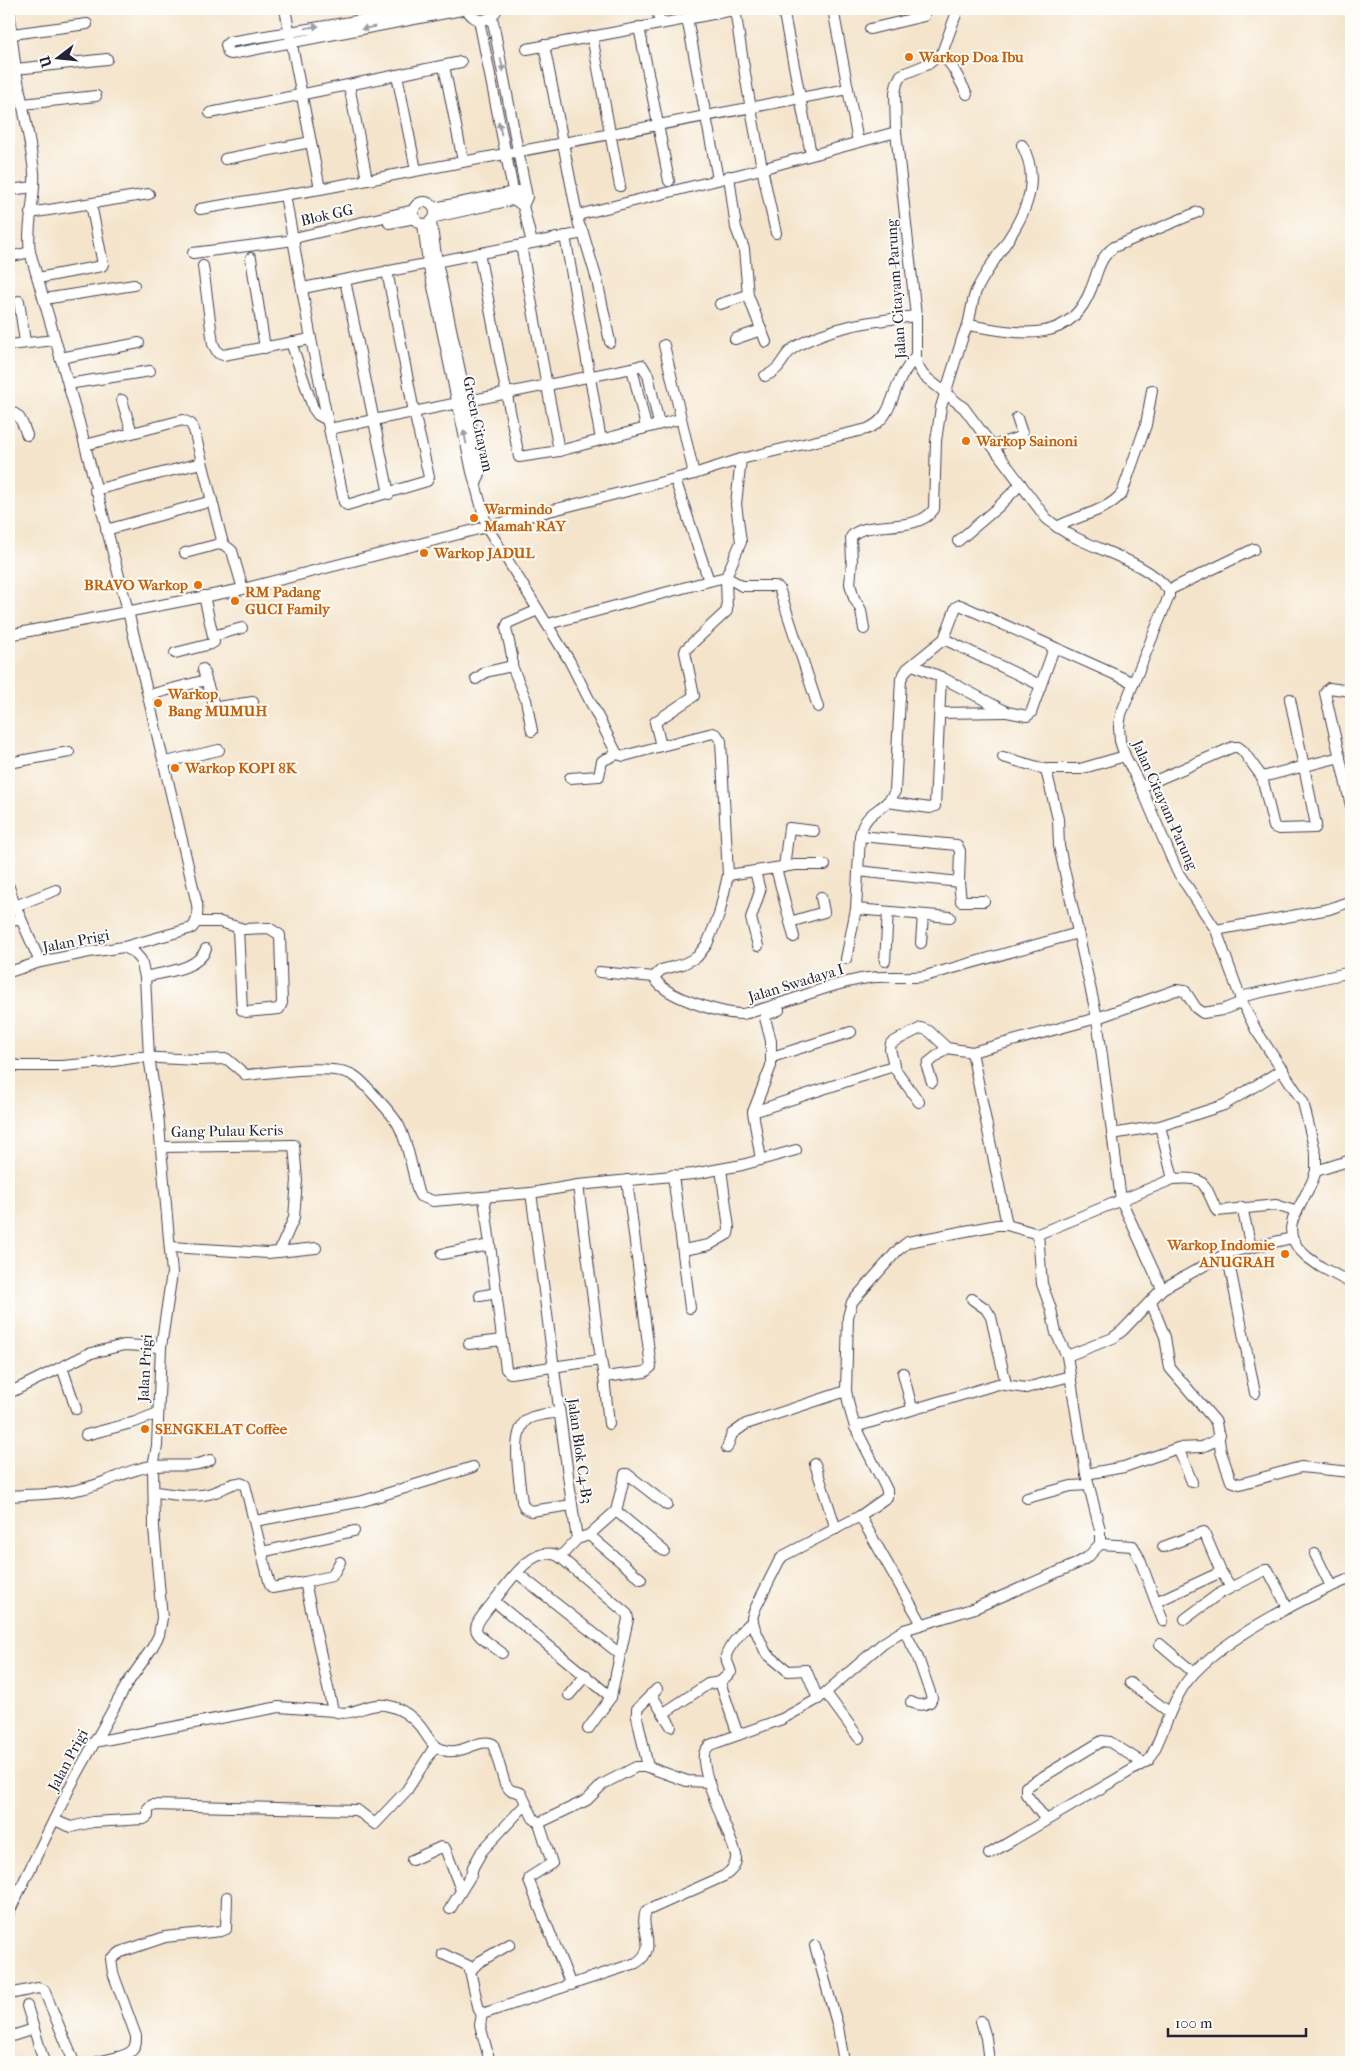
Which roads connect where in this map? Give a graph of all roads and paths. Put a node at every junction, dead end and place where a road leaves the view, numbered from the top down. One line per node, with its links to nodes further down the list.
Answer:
1 (9, 9): 19 (street)
2 (285, 9): 18 (street)
3 (429, 9): 18 (street, one-way to 3)
4 (468, 9): 13 (street); 21 (street, one-way to 21)
5 (657, 9): 15 (street)
6 (737, 9): 12 (street); 37 (street)
7 (784, 9): 35 (street)
8 (833, 9): 31 (street)
9 (925, 9): 17 (street)
10 (958, 9): 24 (street)
11 (495, 13): 13 (street); 47 (street, one-way to 47)
12 (687, 18): 15 (street); 39 (street)
13 (479, 20): 48 (street, one-way to 13)
14 (87, 24): 19 (street)
15 (660, 24): 16 (street)
16 (639, 28): 20 (street); 40 (street)
17 (870, 29)
18 (290, 31): 21 (street); 21 (street)
19 (12, 34): 28 (street)
20 (592, 36): 22 (street); 42 (street)
21 (292, 43): 32 (street)
22 (544, 46): 23 (street); 45 (street)
23 (527, 49)
24 (942, 53): 33 (street); 41 (street, Jalan Citayam-Parung)
25 (107, 59): 28 (street)
26 (461, 62): 27 (street)
27 (444, 66): 29 (street); 51 (street)
28 (16, 69): 36 (street)
29 (397, 75): 30 (street); 53 (street)
30 (349, 85): 32 (street); 56 (street)
31 (848, 90): 35 (street); 44 (street)
32 (302, 94): 38 (street); 43 (street)
33 (967, 94)
34 (96, 96): 36 (street)
35 (800, 98): 37 (street); 49 (street)
36 (23, 104): 59 (street)
37 (750, 108): 39 (street); 52 (street)
38 (210, 113)
39 (706, 116): 40 (street); 55 (street)
40 (658, 125): 42 (street); 57 (street)
41 (896, 132): 44 (street); 93 (street, Jalan Citayam-Parung)
42 (610, 134): 45 (street); 58 (street)
43 (311, 142): 50 (street); 60 (street)
44 (858, 142): 49 (street)
45 (562, 143): 47 (street); 69 (street)
46 (1022, 145): 94 (street)
47 (519, 150): 48 (street); 64 (street)
48 (505, 153): 51 (street); 64 (street)
49 (811, 154): 52 (street)
50 (225, 159)
51 (463, 161): 53 (street)
52 (761, 169): 54 (street); 72 (street)
53 (416, 170): 56 (street)
54 (729, 176): 55 (street); 89 (street)
55 (718, 179): 69 (street)
56 (367, 180): 60 (street)
57 (669, 181)
58 (620, 186)
59 (34, 187): 61 (street); 68 (street)
60 (320, 189): 63 (street)
61 (9, 190)
62 (149, 194): 65 (street)
63 (285, 195): 66 (street); 74 (street)
64 (521, 197): 70 (street, Blok GG); 75 (street)
65 (91, 204): 68 (street); 85 (street)
66 (200, 209)
67 (1198, 212): 94 (street)
68 (30, 213): 77 (street)
69 (578, 215): 71 (street)
70 (425, 216): 74 (street, Blok GG); 82 (street, Green Citayam)
71 (583, 233): 73 (street); 101 (street)
72 (776, 233)
73 (564, 236): 75 (street); 112 (street)
74 (292, 241): 78 (street, Blok GG); 88 (street)
75 (532, 243): 76 (street)
76 (521, 245): 79 (street); 116 (street)
77 (30, 252): 80 (street); 85 (street)
78 (193, 253)
79 (479, 253): 82 (street); 118 (street)
80 (9, 256)
81 (251, 258): 106 (street)
82 (432, 262): 84 (street); 121 (street, Green Citayam)
83 (203, 266): 106 (street)
84 (387, 271): 86 (street); 123 (street)
85 (38, 278): 90 (street)
86 (345, 280): 88 (street); 126 (street)
87 (134, 285): 90 (street)
88 (303, 288): 96 (street)
89 (748, 295): 92 (street); 95 (street)
90 (44, 299): 98 (street)
91 (19, 301): 99 (street)
92 (720, 304)
93 (916, 316): 107 (street, Jalan Citayam-Parung); 111 (street)
94 (968, 325): 119 (street)
95 (761, 330): 97 (street); 102 (street)
96 (311, 339): 100 (street); 127 (street)
97 (735, 339)
98 (55, 340): 99 (street); 108 (street)
99 (25, 342): 104 (street)
100 (291, 342): 106 (street); 127 (street)
101 (610, 342)
102 (766, 342)
103 (139, 343): 108 (street)
104 (9, 344)
105 (664, 346): 125 (street)
106 (265, 348)
107 (916, 355): 113 (street); 114 (street, Jalan Citayam-Parung)
108 (60, 358): 115 (street)
109 (632, 368): 112 (street); 128 (street); 129 (street)
110 (150, 371): 115 (street)
111 (765, 376)
112 (589, 377): 116 (street); 132 (street)
113 (901, 378): 114 (street); 136 (street)
114 (929, 380): 119 (street, Jalan Citayam-Parung)
115 (68, 384): 133 (street)
116 (547, 385): 118 (street); 135 (street)
117 (1152, 390): 145 (street)
118 (505, 394): 121 (street); 135 (street)
119 (946, 394): 134 (street, Jalan Citayam-Parung); 160 (street)
120 (122, 400): 130 (street)
121 (462, 402): 123 (street); 144 (street, Green Citayam)
122 (9, 412): 131 (street)
123 (414, 412): 126 (street); 142 (street)
124 (1016, 418): 134 (street)
125 (680, 419): 128 (street); 138 (street)
126 (373, 420): 127 (street); 142 (street)
127 (328, 424): 142 (street)
128 (659, 424): 129 (street)
129 (646, 427): 132 (street)
130 (132, 433): 133 (street); 137 (street)
131 (28, 435)
132 (602, 440): 135 (street)
133 (85, 445): 141 (street)
134 (993, 446): 140 (street, Jalan Citayam-Parung)
135 (559, 451)
136 (741, 459): 138 (street); 151 (street)
137 (201, 463): 141 (street); 143 (street)
138 (694, 474): 139 (street)
139 (674, 479): 144 (street); 152 (street)
140 (1021, 484): 145 (street, Jalan Citayam-Parung); 147 (street)
141 (95, 490): 146 (street)
142 (388, 494)
143 (212, 501): 146 (street); 148 (street)
144 (487, 527): 153 (street); 156 (street)
145 (1057, 527): 154 (street, Jalan Citayam-Parung)
146 (106, 530): 157 (street)
147 (958, 541)
148 (222, 543): 150 (street); 153 (street)
149 (1254, 549): 154 (street)
150 (185, 553)
151 (732, 580): 152 (street); 178 (street); 182 (street)
152 (709, 581): 158 (street)
153 (243, 588): 155 (street)
154 (1168, 590): 172 (street, Jalan Citayam-Parung)
155 (204, 596): 157 (street); 162 (street)
156 (538, 610): 158 (street); 167 (street)
157 (128, 611): 161 (street); 175 (street)
158 (548, 624): 185 (street)
159 (242, 628): 162 (street)
160 (864, 629)
161 (9, 635)
162 (213, 636): 165 (street)
163 (944, 639): 164 (street); 166 (street); 173 (street)
164 (1054, 648): 172 (street); 173 (street)
165 (175, 653)
166 (912, 665): 169 (street); 196 (street)
167 (512, 666): 170 (street); 181 (street)
168 (203, 669): 171 (street)
169 (941, 677): 179 (street); 180 (street)
170 (476, 679)
171 (206, 680): 175 (street); 177 (street)
172 (1134, 683): 186 (street, Jalan Citayam-Parung)
173 (1040, 685): 179 (street)
174 (1351, 691): 188 (street)
175 (149, 695): 189 (street)
176 (1290, 699): 191 (street)
177 (253, 702)
178 (818, 707)
179 (1007, 712): 180 (street)
180 (940, 714): 196 (street)
181 (532, 731)
182 (661, 746): 185 (street); 204 (street)
183 (219, 750): 189 (street)
184 (69, 752): 190 (street)
185 (617, 754): 194 (street)
186 (1125, 756): 192 (street); 195 (street, Jalan Citayam-Parung)
187 (1003, 757): 192 (street)
188 (1340, 757): 191 (street); 197 (street)
189 (165, 762): 218 (street)
190 (9, 763)
191 (1303, 766): 193 (street); 193 (street)
192 (1048, 770): 222 (street)
193 (1262, 777): 195 (street)
194 (570, 778)
195 (1141, 787): 221 (street, Jalan Citayam-Parung)
196 (887, 802): 199 (street)
197 (1351, 806)
198 (814, 831): 201 (street)
199 (860, 836): 203 (street); 205 (street)
200 (825, 865): 201 (street)
201 (780, 867): 202 (street); 219 (street)
202 (754, 871): 204 (street); 226 (street)
203 (858, 871): 205 (street); 212 (street)
204 (728, 875): 237 (street)
205 (959, 882): 209 (street)
206 (9, 887): 211 (street)
207 (56, 890): 211 (street)
208 (821, 897): 219 (street)
209 (984, 901)
210 (1351, 901): 221 (street)
211 (15, 906): 216 (street)
212 (856, 909): 213 (street); 229 (street)
213 (888, 912): 214 (street); 231 (street)
214 (923, 914): 215 (street); 225 (street)
215 (950, 917)
216 (21, 919): 217 (street); 232 (street)
217 (9, 922)
218 (196, 922): 220 (street); 224 (street)
219 (790, 922): 223 (street)
220 (238, 928): 220 (street)
221 (1216, 930): 239 (street, Jalan Citayam-Parung)
222 (1078, 933): 238 (street, Jalan Swadaya I); 240 (street)
223 (794, 937)
224 (152, 939): 227 (street); 230 (street)
225 (921, 943)
226 (758, 946)
227 (124, 947): 230 (street, Jalan Prigi); 232 (street, Jalan Prigi)
228 (206, 949): 236 (street)
229 (846, 959)
230 (141, 960): 236 (street, Jalan Prigi)
231 (884, 961)
232 (40, 962): 233 (street, Jalan Prigi)
233 (9, 972)
234 (600, 972): 237 (street)
235 (1351, 972): 239 (street)
236 (145, 977): 245 (street, Jalan Prigi)
237 (654, 977): 238 (street, Jalan Swadaya I)
238 (867, 978): 244 (street)
239 (1241, 1000): 240 (street); 248 (street, Jalan Citayam-Parung)
240 (1097, 1018): 243 (street); 253 (street)
241 (851, 1032): 244 (street)
242 (947, 1048): 243 (street); 247 (street); 249 (street)
243 (972, 1052): 269 (street)
244 (772, 1056): 251 (street)
245 (149, 1057): 246 (street); 254 (street, Jalan Prigi); 265 (street)
246 (9, 1064)
247 (893, 1066): 250 (street); 251 (street)
248 (1283, 1069): 252 (street); 259 (street, Jalan Citayam-Parung)
249 (932, 1082)
250 (919, 1102)
251 (753, 1112): 257 (street)
252 (1160, 1126): 253 (street); 261 (street)
253 (1112, 1134): 266 (street)
254 (161, 1147): 273 (street, Jalan Prigi); 277 (street, Gang Pulau Keris)
255 (796, 1150): 257 (street)
256 (1351, 1160): 259 (street)
257 (758, 1161): 258 (street)
258 (721, 1169): 260 (street); 276 (street)
259 (1316, 1170): 268 (street, Jalan Citayam-Parung)
260 (673, 1176): 262 (street); 276 (street)
261 (1173, 1179): 266 (street); 267 (street)
262 (627, 1180): 263 (street); 296 (street)
263 (578, 1185): 264 (street); 291 (street)
264 (531, 1193): 265 (street); 293 (street, Jalan Blok C4-B3)
265 (484, 1198): 272 (street)
266 (1121, 1200): 270 (street); 281 (street)
267 (1242, 1207): 268 (street); 274 (street)
268 (1297, 1212): 271 (street, Jalan Citayam-Parung)
269 (1007, 1225): 270 (street); 298 (street)
270 (1038, 1234): 290 (street)
271 (1292, 1238): 274 (street); 280 (street)
272 (490, 1245): 279 (street); 282 (street)
273 (170, 1247): 277 (street); 289 (street, Jalan Prigi)
274 (1251, 1247): 278 (street)
275 (316, 1248): 277 (street)
276 (683, 1250): 286 (street)
277 (280, 1252)
278 (1227, 1253): 281 (street); 300 (street)
279 (442, 1254)
280 (1351, 1283)
281 (1162, 1289): 285 (street)
282 (497, 1293): 283 (street); 287 (street)
283 (480, 1296)
284 (972, 1299): 297 (street)
285 (1151, 1302): 290 (street); 308 (street)
286 (690, 1308)
287 (502, 1340): 288 (street); 293 (street)
288 (469, 1344)
289 (160, 1347): 292 (street); 304 (street, Jalan Prigi)
290 (1067, 1356): 295 (street)
291 (601, 1360): 293 (street); 296 (street)
292 (62, 1367): 299 (street); 302 (street)
293 (555, 1367): 303 (street, Jalan Blok C4-B3)
294 (903, 1373): 301 (street)
295 (1070, 1376): 297 (street); 316 (street)
296 (604, 1377): 305 (street)
297 (1006, 1384): 301 (street)
298 (846, 1390): 306 (street); 309 (street)
299 (9, 1393)
300 (1255, 1393)
301 (912, 1408): 306 (street)
302 (76, 1409)
303 (559, 1412): 322 (street, Jalan Blok C4-B3); 322 (street)
304 (158, 1413): 307 (street); 313 (street, Jalan Prigi)
305 (609, 1424)
306 (855, 1427): 324 (street)
307 (86, 1435)
308 (1220, 1435): 310 (street); 315 (street)
309 (727, 1448)
310 (1178, 1448): 316 (street); 317 (street)
311 (210, 1460): 313 (street)
312 (815, 1464): 326 (street)
313 (154, 1466): 318 (street, Jalan Prigi); 319 (street)
314 (473, 1467): 325 (street)
315 (1351, 1472)
316 (1087, 1480): 320 (street); 330 (street)
317 (1192, 1482)
318 (154, 1492): 325 (street); 370 (street, Jalan Prigi)
319 (9, 1496)
320 (1027, 1498)
321 (667, 1504): 323 (street)
322 (572, 1505): 329 (street, Jalan Blok C4-B3)
323 (616, 1511): 328 (street); 332 (street)
324 (860, 1516): 326 (street); 350 (street)
325 (255, 1521): 333 (street)
326 (836, 1529): 348 (street)
327 (354, 1531): 333 (street)
328 (589, 1535): 329 (street); 340 (street)
329 (577, 1539): 335 (street)
330 (1100, 1544): 345 (street); 350 (street)
331 (1163, 1547): 337 (street)
332 (664, 1551)
333 (262, 1552): 341 (street)
334 (1315, 1554): 342 (street)
335 (560, 1557): 338 (street); 354 (street)
336 (340, 1562): 341 (street)
337 (1221, 1572): 343 (street); 345 (street)
338 (517, 1573): 344 (street); 354 (street)
339 (1351, 1578): 342 (street)
340 (641, 1579)
341 (306, 1582): 363 (street)
342 (1331, 1586): 346 (street)
343 (1231, 1587): 346 (street); 347 (street)
344 (494, 1601): 353 (street); 356 (street)
345 (1156, 1602): 349 (street)
346 (1288, 1608): 355 (street)
347 (1185, 1619)
348 (753, 1621): 357 (street); 360 (street)
349 (1163, 1621)
350 (922, 1624): 351 (street)
351 (904, 1630): 360 (street); 362 (street)
352 (1160, 1644): 355 (street)
353 (502, 1653)
354 (620, 1654): 361 (street)
355 (1193, 1672): 364 (street)
356 (586, 1676): 359 (street); 361 (street)
357 (720, 1682): 365 (street); 368 (street)
358 (1130, 1683): 364 (street)
359 (569, 1695)
360 (822, 1696): 368 (street); 369 (street)
361 (612, 1698): 367 (street)
362 (911, 1702)
363 (333, 1711): 370 (street); 371 (street)
364 (1169, 1712): 372 (street)
365 (664, 1713): 366 (street); 373 (street)
366 (671, 1726)
367 (588, 1729)
368 (738, 1735): 374 (street)
369 (859, 1738)
370 (94, 1742): 376 (street, Jalan Prigi)
371 (435, 1746): 375 (street); 376 (street)
372 (1142, 1763): 377 (street); 377 (street)
373 (648, 1767): 374 (street); 378 (street)
374 (709, 1782): 389 (street)
375 (526, 1804): 378 (street); 381 (street)
376 (54, 1820): 384 (street, Jalan Prigi)
377 (1046, 1820): 379 (street)
378 (539, 1823): 389 (street)
379 (989, 1854)
380 (412, 1860): 381 (street)
381 (461, 1890): 383 (street)
382 (227, 1898): 396 (street)
383 (450, 1909)
384 (9, 1912)
385 (510, 1944): 388 (street)
386 (815, 1946): 401 (street)
387 (443, 1954): 388 (street)
388 (472, 1968): 392 (street)
389 (570, 1985): 392 (street)
390 (9, 1994): 398 (street)
391 (27, 2006): 394 (street)
392 (482, 2014): 400 (street)
393 (981, 2021): 402 (street)
394 (34, 2029): 395 (street); 397 (street)
395 (9, 2037)
396 (119, 2060): 399 (street)
397 (44, 2062)
398 (74, 2062)
399 (97, 2062)
400 (490, 2062)
401 (844, 2062)
402 (988, 2062)

